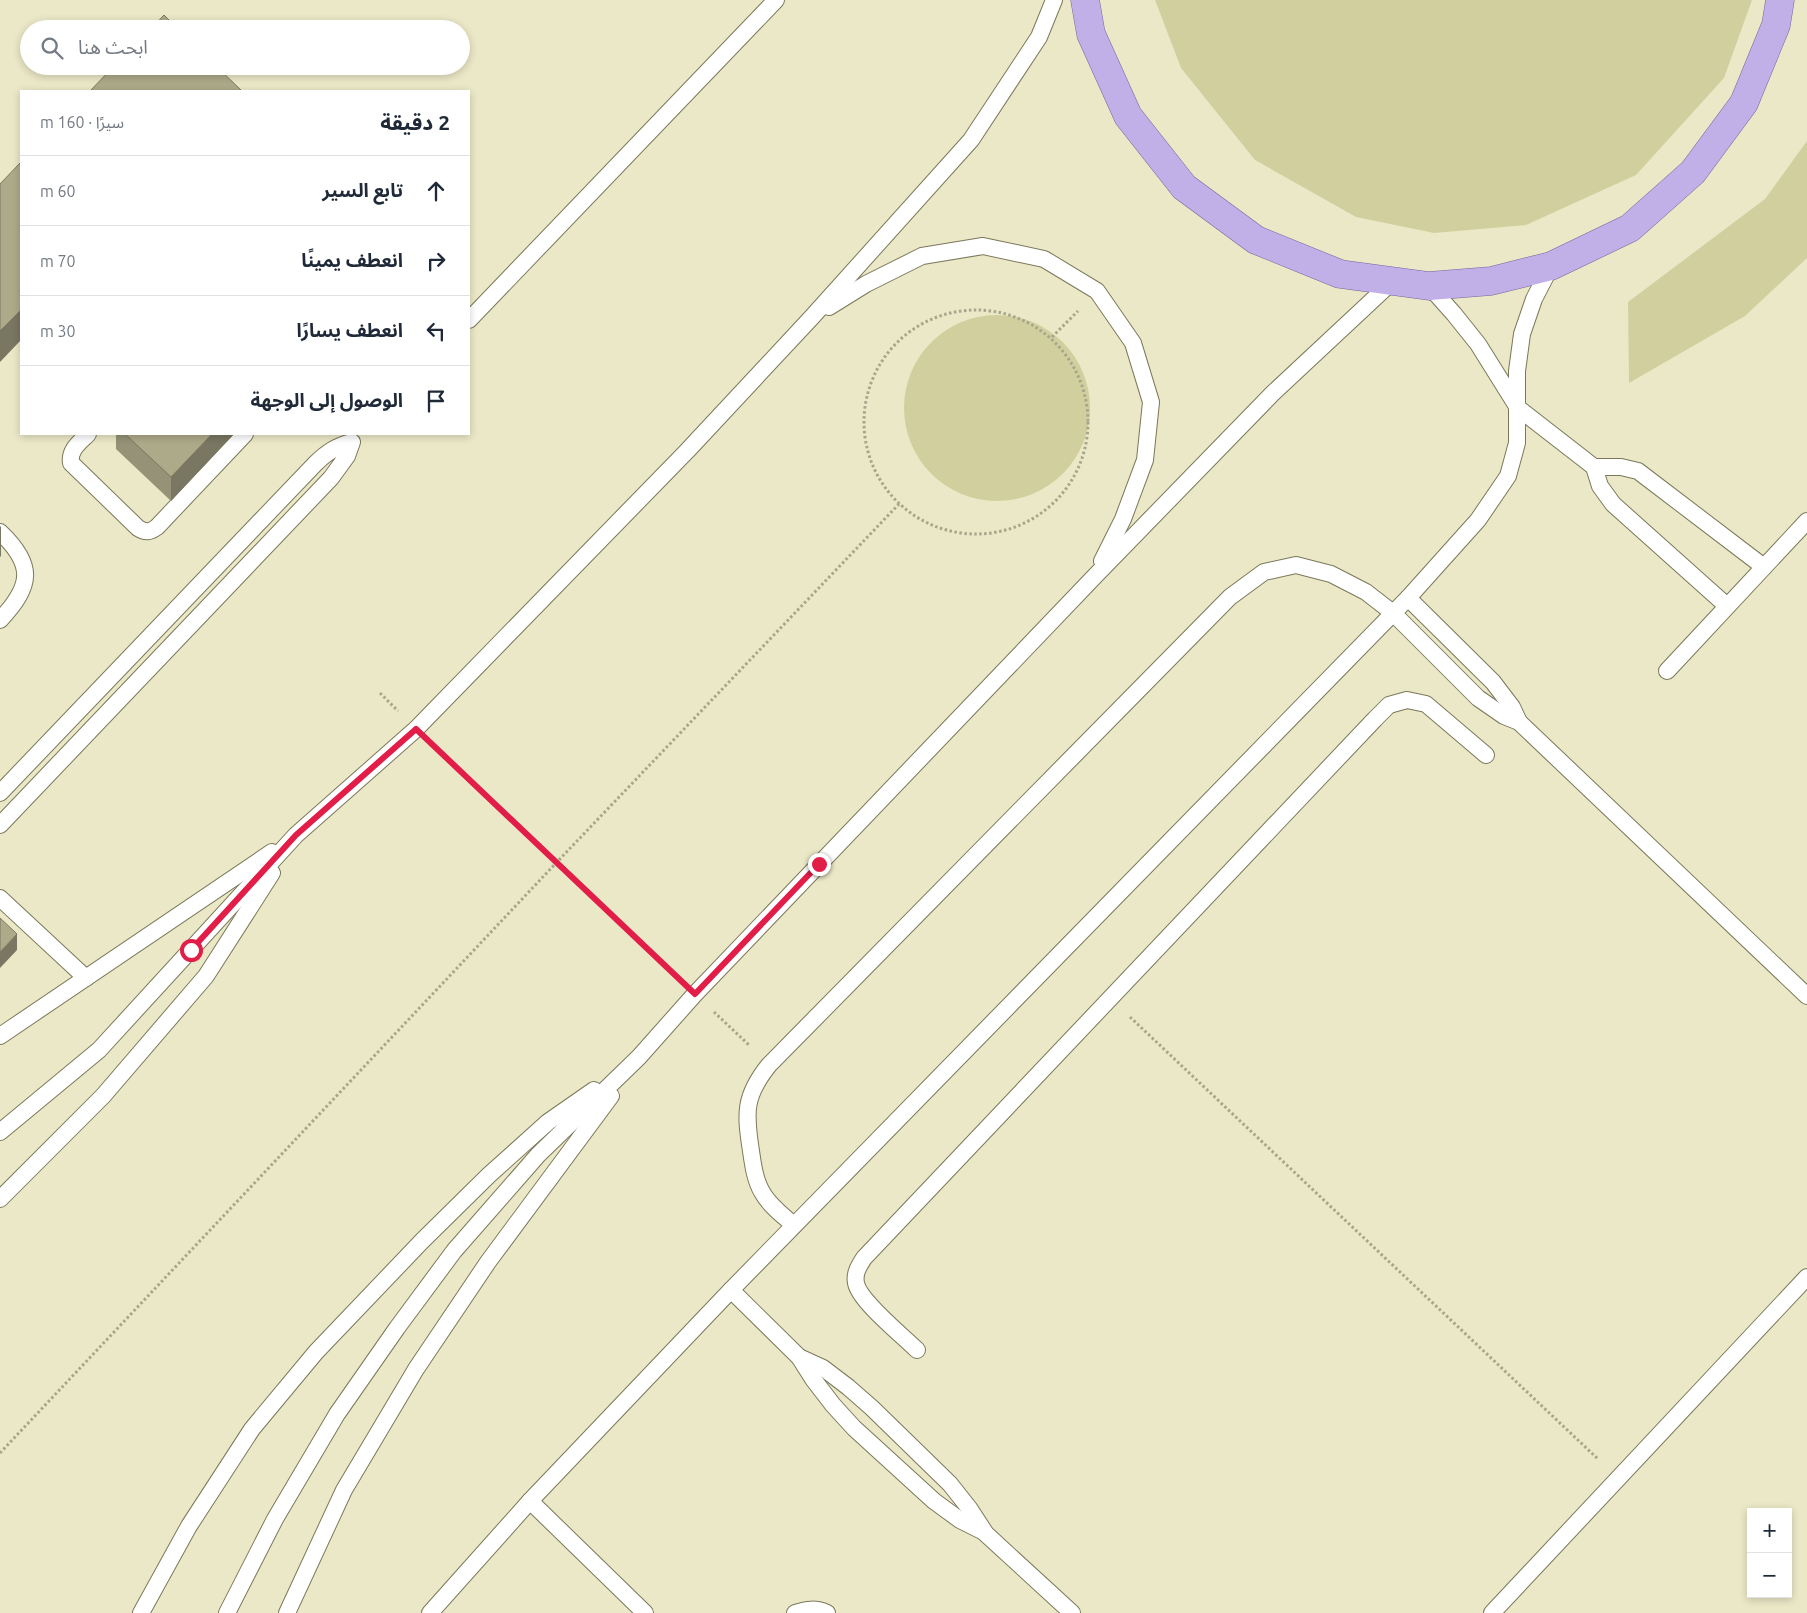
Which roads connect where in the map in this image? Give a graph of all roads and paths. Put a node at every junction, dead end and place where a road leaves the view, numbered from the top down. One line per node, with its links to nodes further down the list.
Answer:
1 (776, 0): 10 (lane)
2 (1054, 0): 9 (lane)
3 (1085, 0): 6 (main road)
4 (1780, 0): 5 (main road)
5 (1551, 266): 7 (main road); 12 (lane)
6 (1393, 282): 7 (main road); 21 (lane)
7 (1429, 286): 12 (lane)
8 (1097, 291): 9 (lane); 11 (path); 21 (lane)
9 (812, 317): 29 (lane)
10 (470, 319)
11 (1052, 337): 17 (path); 17 (path)
12 (1518, 408): 16 (lane); 22 (lane)
13 (87, 435): 14 (lane)
14 (244, 435)
15 (351, 436): 31 (lane); 32 (lane)
16 (1594, 467): 20 (lane); 23 (lane)
17 (899, 504): 34 (path)
18 (1807, 521): 20 (lane)
19 (0, 532): 25 (lane)
20 (1764, 567): 23 (lane)
21 (1095, 576): 37 (lane)
22 (1408, 598): 24 (lane); 28 (lane)
23 (1727, 606): 26 (lane)
24 (1393, 613): 28 (lane); 42 (lane); 45 (lane)
25 (0, 620)
26 (1667, 671)
27 (380, 694): 29 (path)
28 (1519, 722): 38 (lane)
29 (416, 729): 33 (lane); 34 (path)
30 (1486, 755): 39 (lane)
31 (0, 794)
32 (0, 825)
33 (296, 835): 36 (lane); 43 (lane); 44 (lane)
34 (557, 862): 37 (path); 50 (path)
35 (0, 898): 36 (lane)
36 (86, 978): 40 (lane)
37 (695, 994): 41 (lane); 42 (path)
38 (1807, 996)
39 (1110, 999): 48 (lane); 51 (path)
40 (0, 1036)
41 (638, 1057): 55 (lane); 56 (lane); 57 (lane)
42 (769, 1065): 45 (lane)
43 (0, 1132)
44 (0, 1199)
45 (794, 1225): 47 (lane)
46 (1807, 1277): 51 (lane)
47 (731, 1290): 49 (lane); 52 (lane)
48 (917, 1350)
49 (799, 1357): 53 (lane); 53 (lane)
50 (0, 1453)
51 (1618, 1479): 62 (lane)
52 (530, 1501): 54 (lane); 58 (lane)
53 (986, 1534): 61 (lane)
54 (434, 1611)
55 (141, 1613)
56 (227, 1613)
57 (287, 1613)
58 (645, 1613)
59 (795, 1613): 60 (lane)
60 (827, 1613)
61 (1072, 1613)
62 (1492, 1613)

